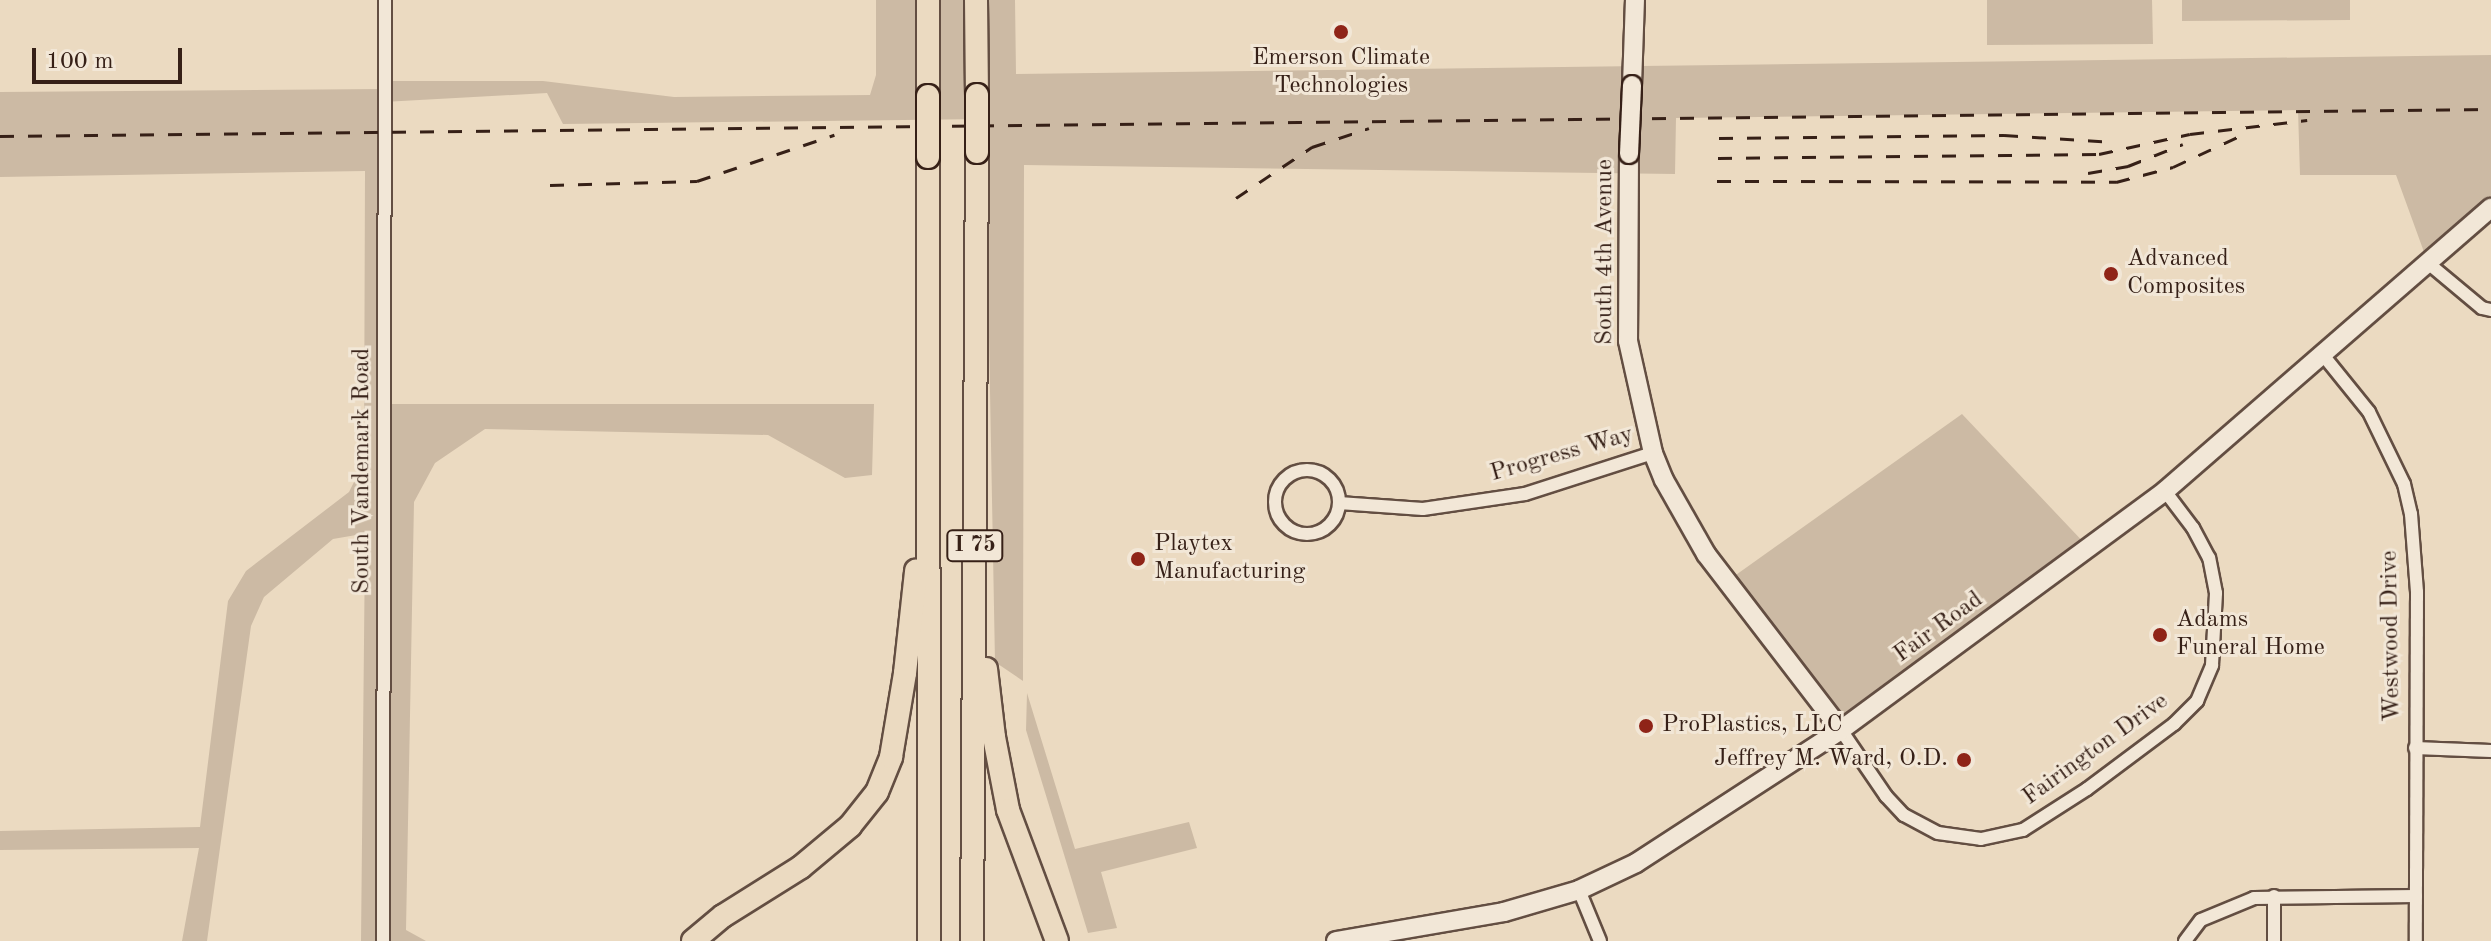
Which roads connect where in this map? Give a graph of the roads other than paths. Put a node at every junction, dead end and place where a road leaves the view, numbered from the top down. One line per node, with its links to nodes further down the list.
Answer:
1 (385, 0): 20 (street, South Vandemark Road)
2 (928, 0): 9 (highway, I 75, bridge)
3 (976, 0): 10 (highway, I 75, bridge)
4 (1635, 0): 11 (main road, South 4th Avenue, bridge)
5 (2491, 208): 6 (main road, Fair Road)
6 (2428, 263): 7 (street); 8 (main road, Fair Road)
7 (2491, 310)
8 (2323, 355): 12 (main road, Fair Road); 15 (street, Westwood Drive)
9 (928, 399): 21 (highway); 22 (highway, I 75)
10 (975, 442): 23 (highway, I 75); 24 (highway)
11 (1653, 453): 13 (street, Progress Way); 14 (main road, South 4th Avenue)
12 (2165, 491): 14 (main road, Fair Road); 14 (street, Fairington Drive)
13 (1339, 503): 13 (street)
14 (1841, 730): 17 (main road, Fair Road)
15 (2415, 748): 16 (street); 19 (street, Westwood Drive)
16 (2491, 751)
17 (1579, 890): 25 (main road, Fair Road); 26 (street)
18 (2274, 896): 19 (street); 27 (street); 28 (street)
19 (2416, 896): 29 (street, Westwood Drive)
20 (383, 941)
21 (693, 941)
22 (929, 941)
23 (972, 941)
24 (1057, 941)
25 (1336, 941)
26 (1600, 941)
27 (2185, 941)
28 (2274, 941)
29 (2416, 941)

